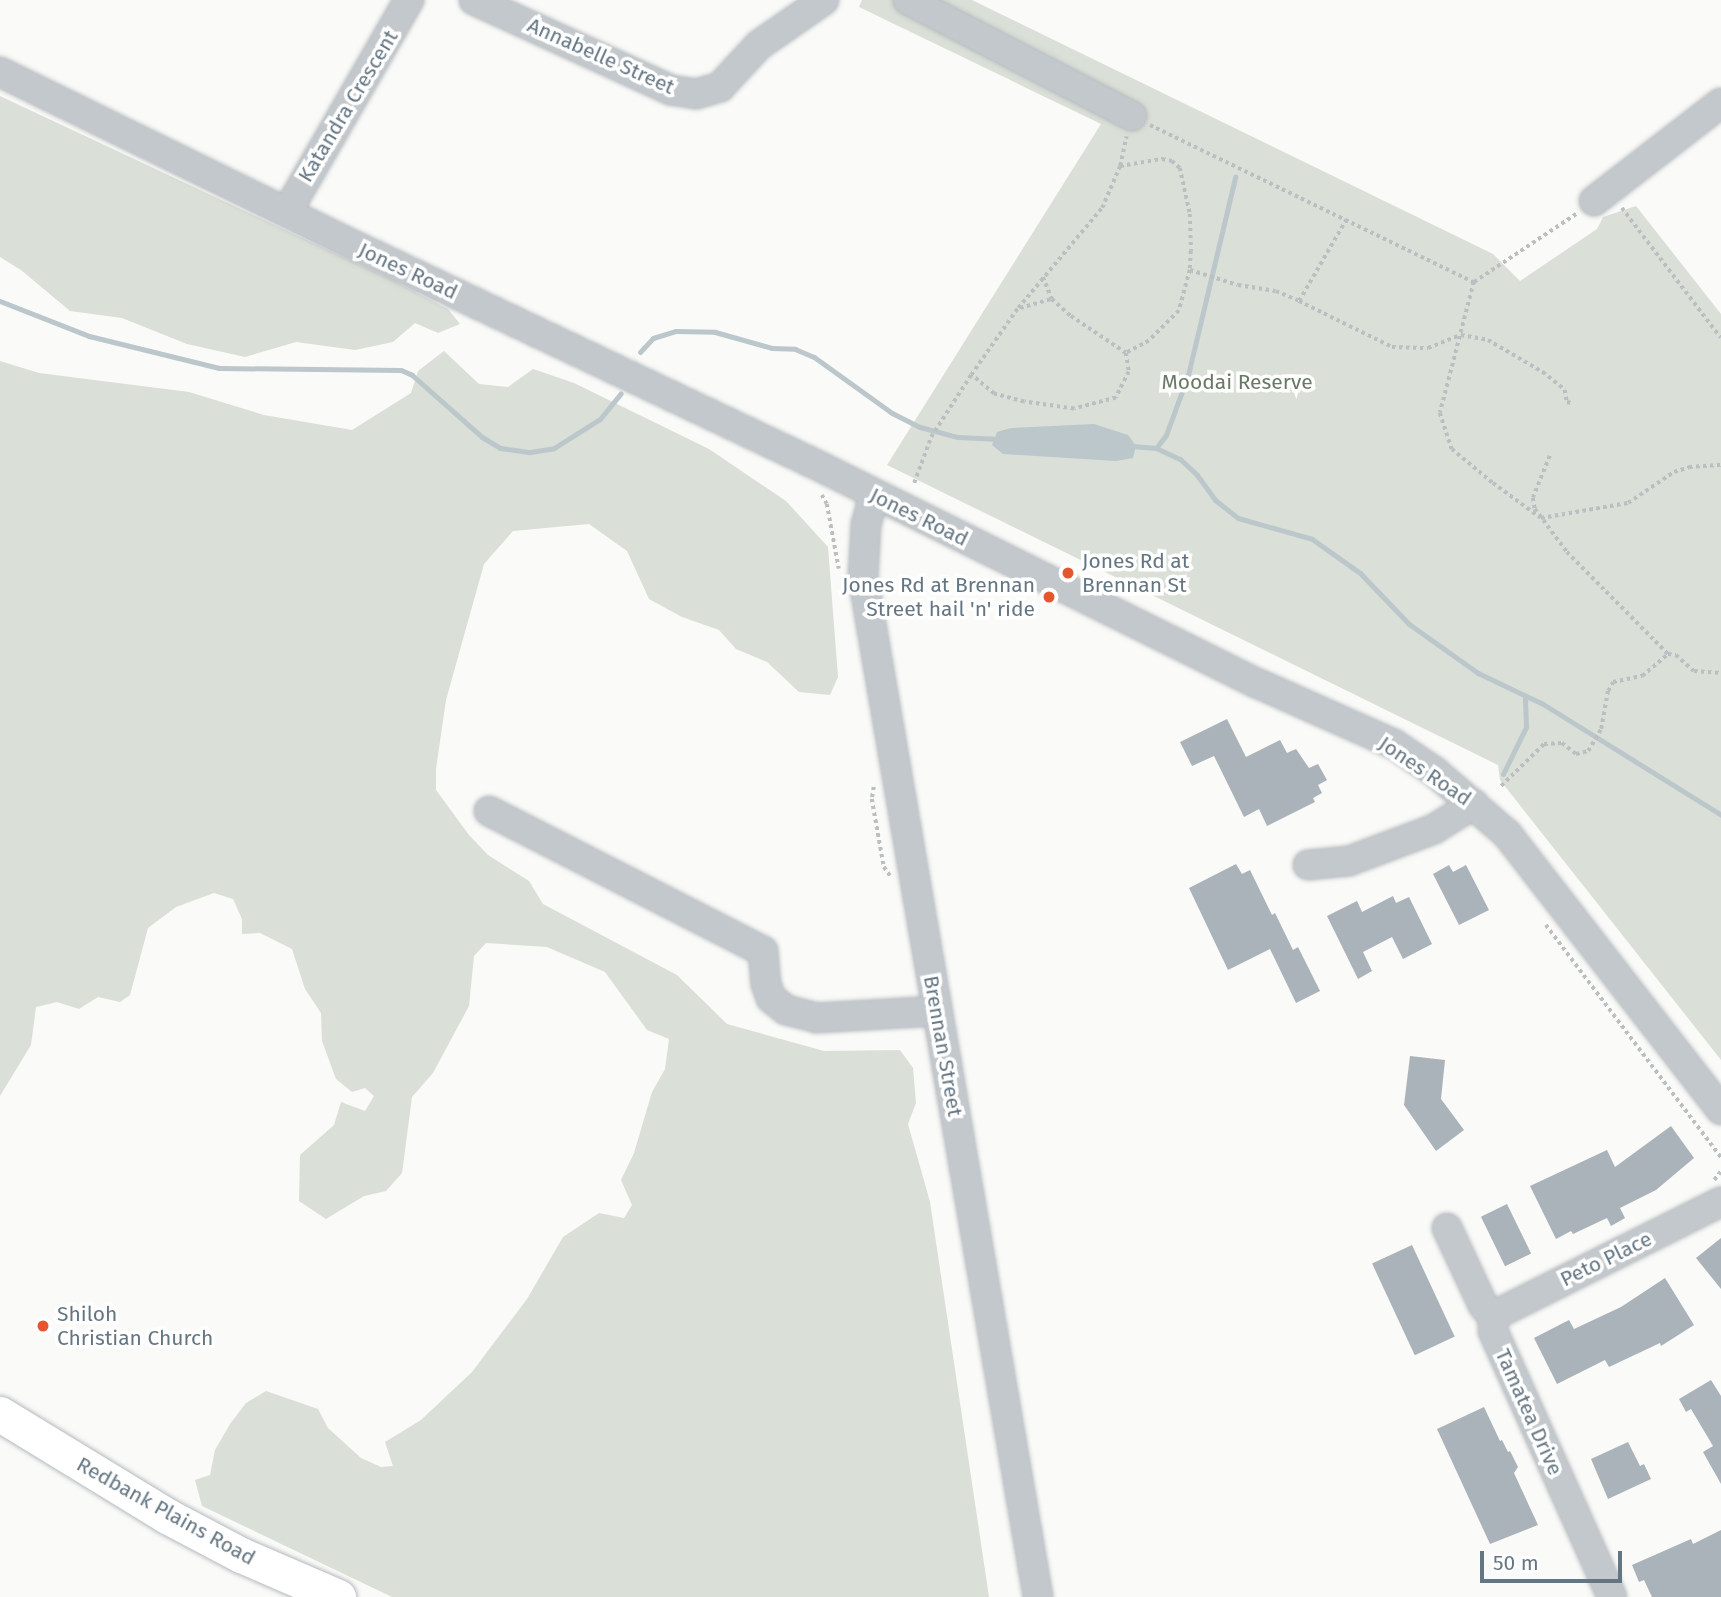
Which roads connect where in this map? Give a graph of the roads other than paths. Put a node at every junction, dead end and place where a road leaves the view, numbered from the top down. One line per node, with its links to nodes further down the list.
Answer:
1 (409, 0): 9 (street, Katandra Crescent)
2 (474, 0): 3 (street, Annabelle Street)
3 (824, 0)
4 (908, 0): 7 (street)
5 (0, 72): 9 (street, Jones Road)
6 (1721, 103): 8 (street)
7 (1132, 116)
8 (1601, 195)
9 (287, 212): 10 (street, Jones Road)
10 (874, 495): 11 (street, Jones Road); 14 (street, Brennan Street)
11 (1474, 804): 13 (street); 15 (street, Jones Road)
12 (489, 811): 14 (street)
13 (1308, 865)
14 (937, 1010): 21 (street, Brennan Street)
15 (1721, 1110)
16 (1721, 1202): 18 (street, Peto Place)
17 (1447, 1228): 18 (street, Tamatea Drive)
18 (1493, 1318): 22 (street, Tamatea Drive)
19 (0, 1414): 20 (main road, Redbank Plains Road)
20 (338, 1597)
21 (1038, 1597)
22 (1612, 1597)

